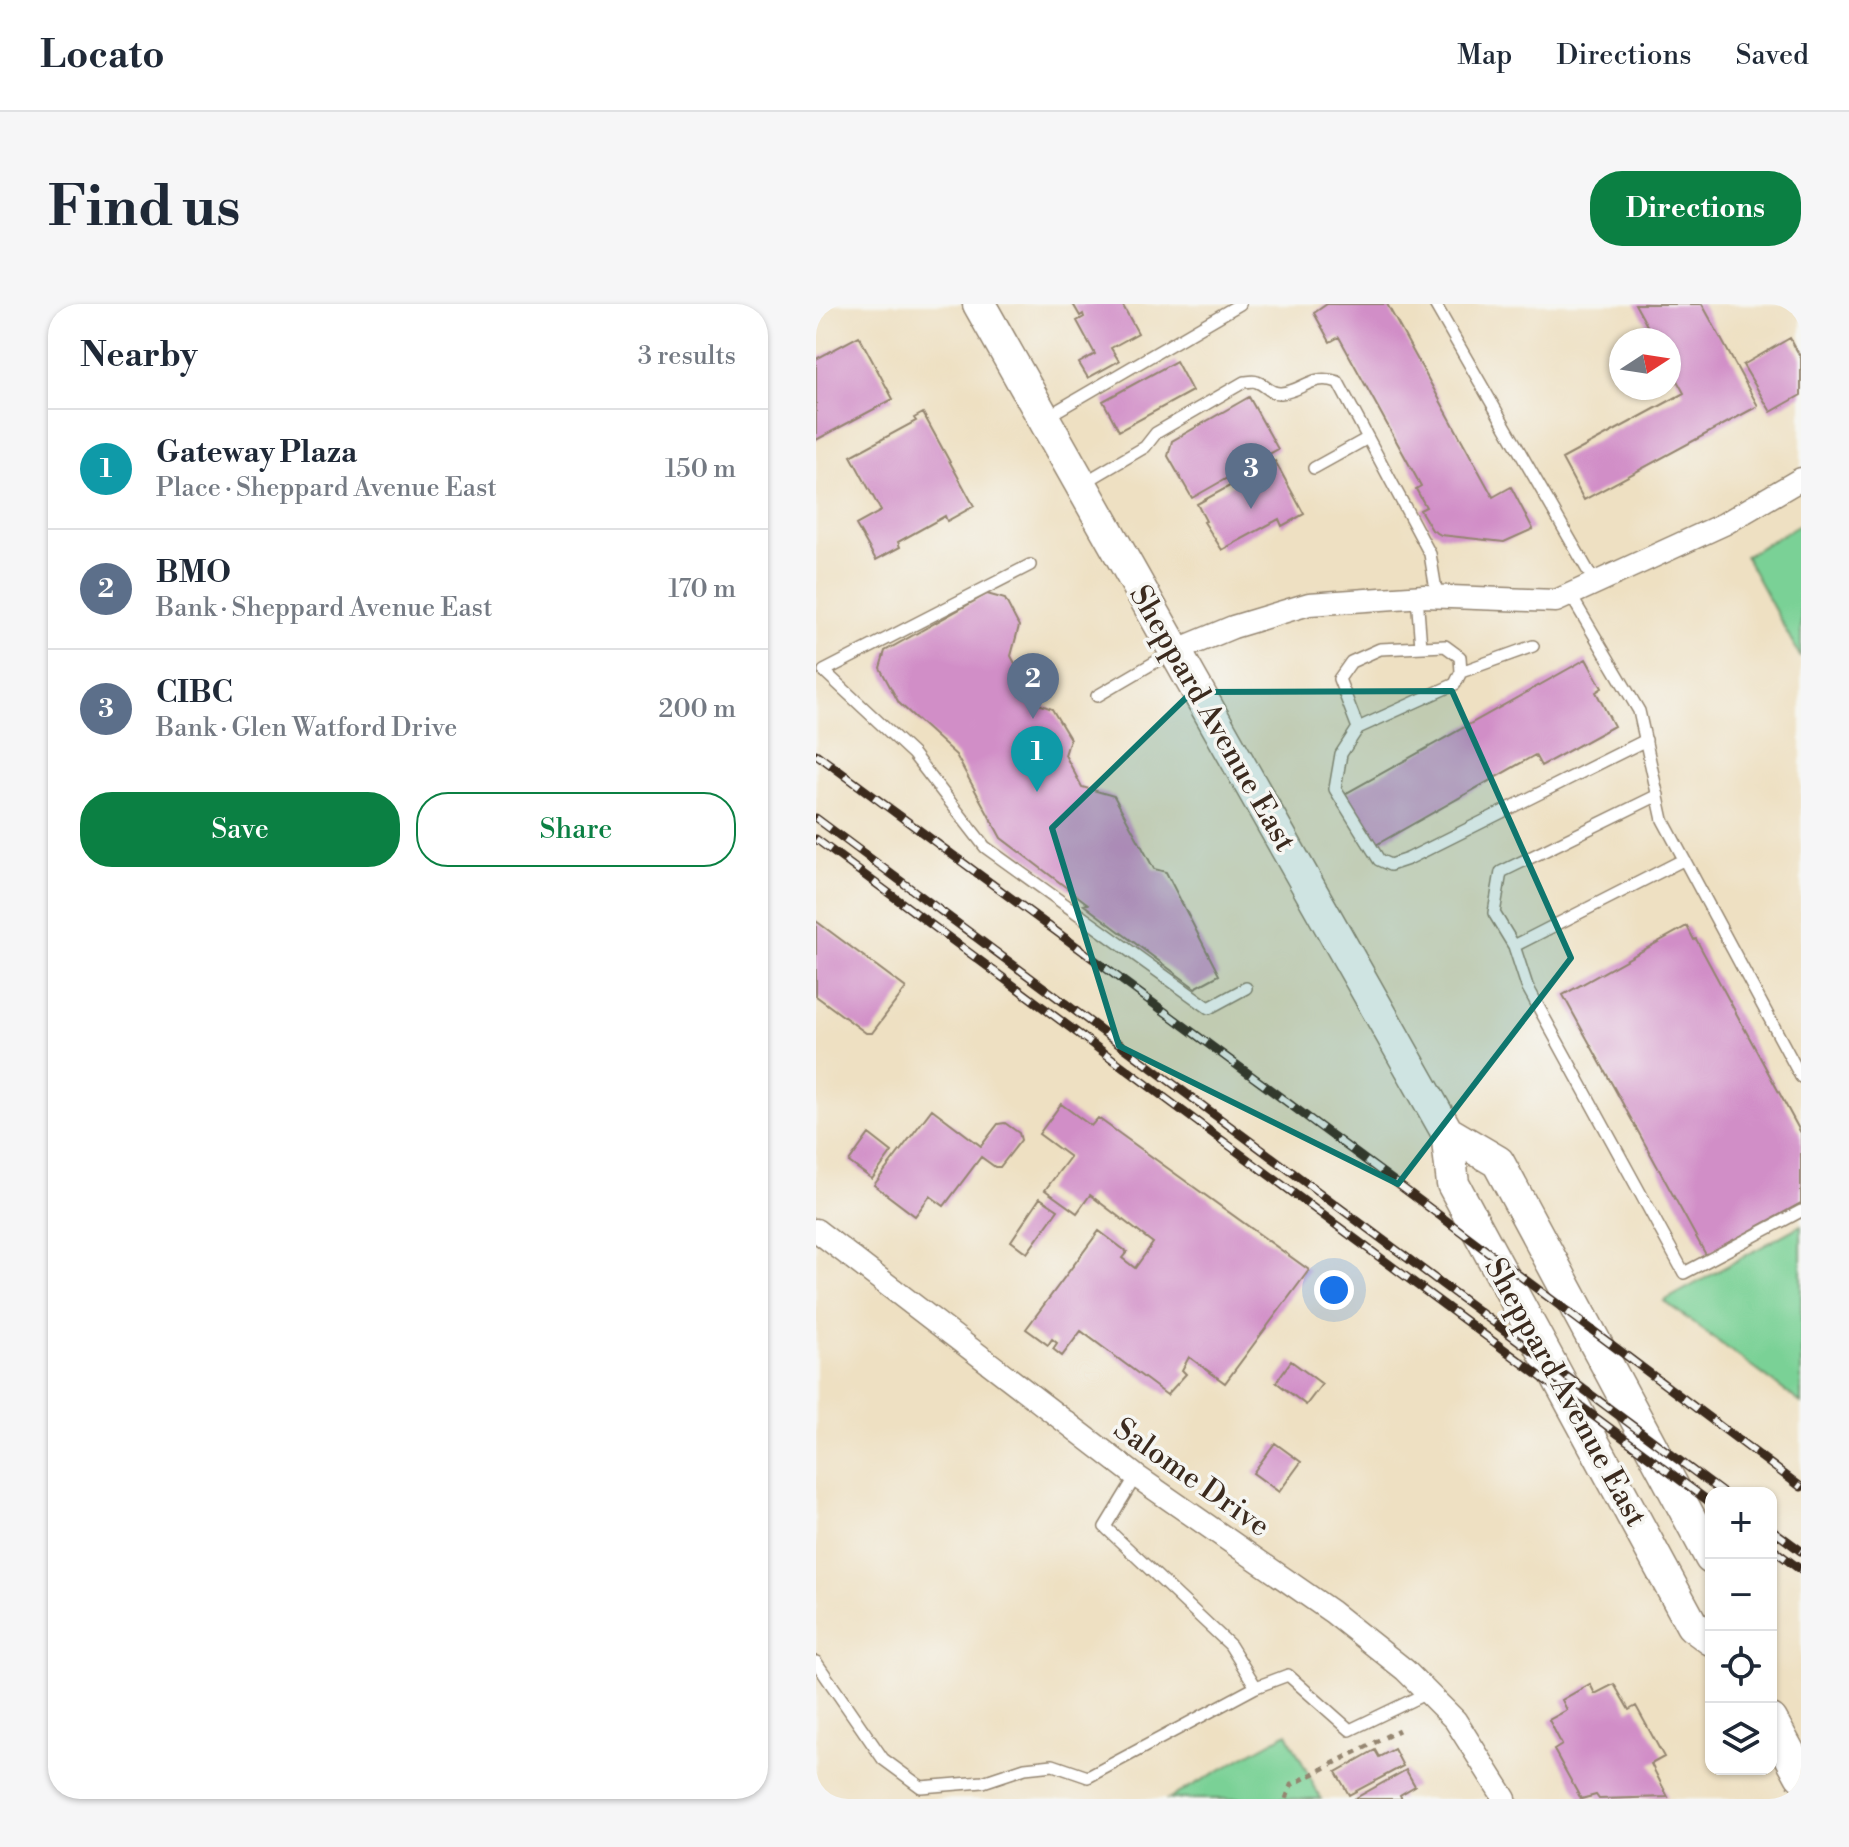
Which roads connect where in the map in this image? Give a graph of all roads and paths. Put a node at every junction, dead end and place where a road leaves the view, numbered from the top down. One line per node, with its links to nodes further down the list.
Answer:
1 (980, 304): 4 (main road, Sheppard Avenue East)
2 (1240, 304): 4 (lane)
3 (1435, 304): 10 (lane)
4 (1044, 419): 8 (main road, Sheppard Avenue East)
5 (1368, 438): 6 (lane); 8 (lane); 12 (lane)
6 (1314, 468)
7 (1801, 479): 10 (street)
8 (1081, 485): 15 (main road, Sheppard Avenue East)
9 (1030, 565): 23 (lane)
10 (1595, 583): 11 (street)
11 (1570, 594): 12 (street); 19 (lane)
12 (1427, 596): 14 (lane); 15 (street)
13 (1533, 646): 16 (lane)
14 (1421, 647): 16 (lane); 18 (lane)
15 (1175, 651): 17 (lane); 25 (main road, Sheppard Avenue East)
16 (1461, 672): 18 (lane)
17 (1097, 696)
18 (1358, 728): 19 (lane)
19 (1646, 740): 20 (lane)
20 (1658, 795): 21 (lane); 22 (lane)
21 (1683, 860): 22 (lane); 24 (lane)
22 (1514, 946): 26 (lane)
23 (1246, 988)
24 (1801, 1077)
25 (1447, 1132): 29 (main road, Sheppard Avenue East); 30 (main road, Sheppard Avenue East)
26 (1801, 1211)
27 (816, 1230): 28 (street, Salome Drive)
28 (1136, 1476): 32 (lane); 33 (street, Salome Drive)
29 (1705, 1547)
30 (1705, 1635)
31 (816, 1662): 32 (lane)
32 (1256, 1687): 33 (lane)
33 (1429, 1692): 38 (street, Salome Drive)
34 (1404, 1727): 37 (path)
35 (1777, 1731): 36 (main road)
36 (1801, 1775)
37 (1286, 1799)
38 (1505, 1799)

